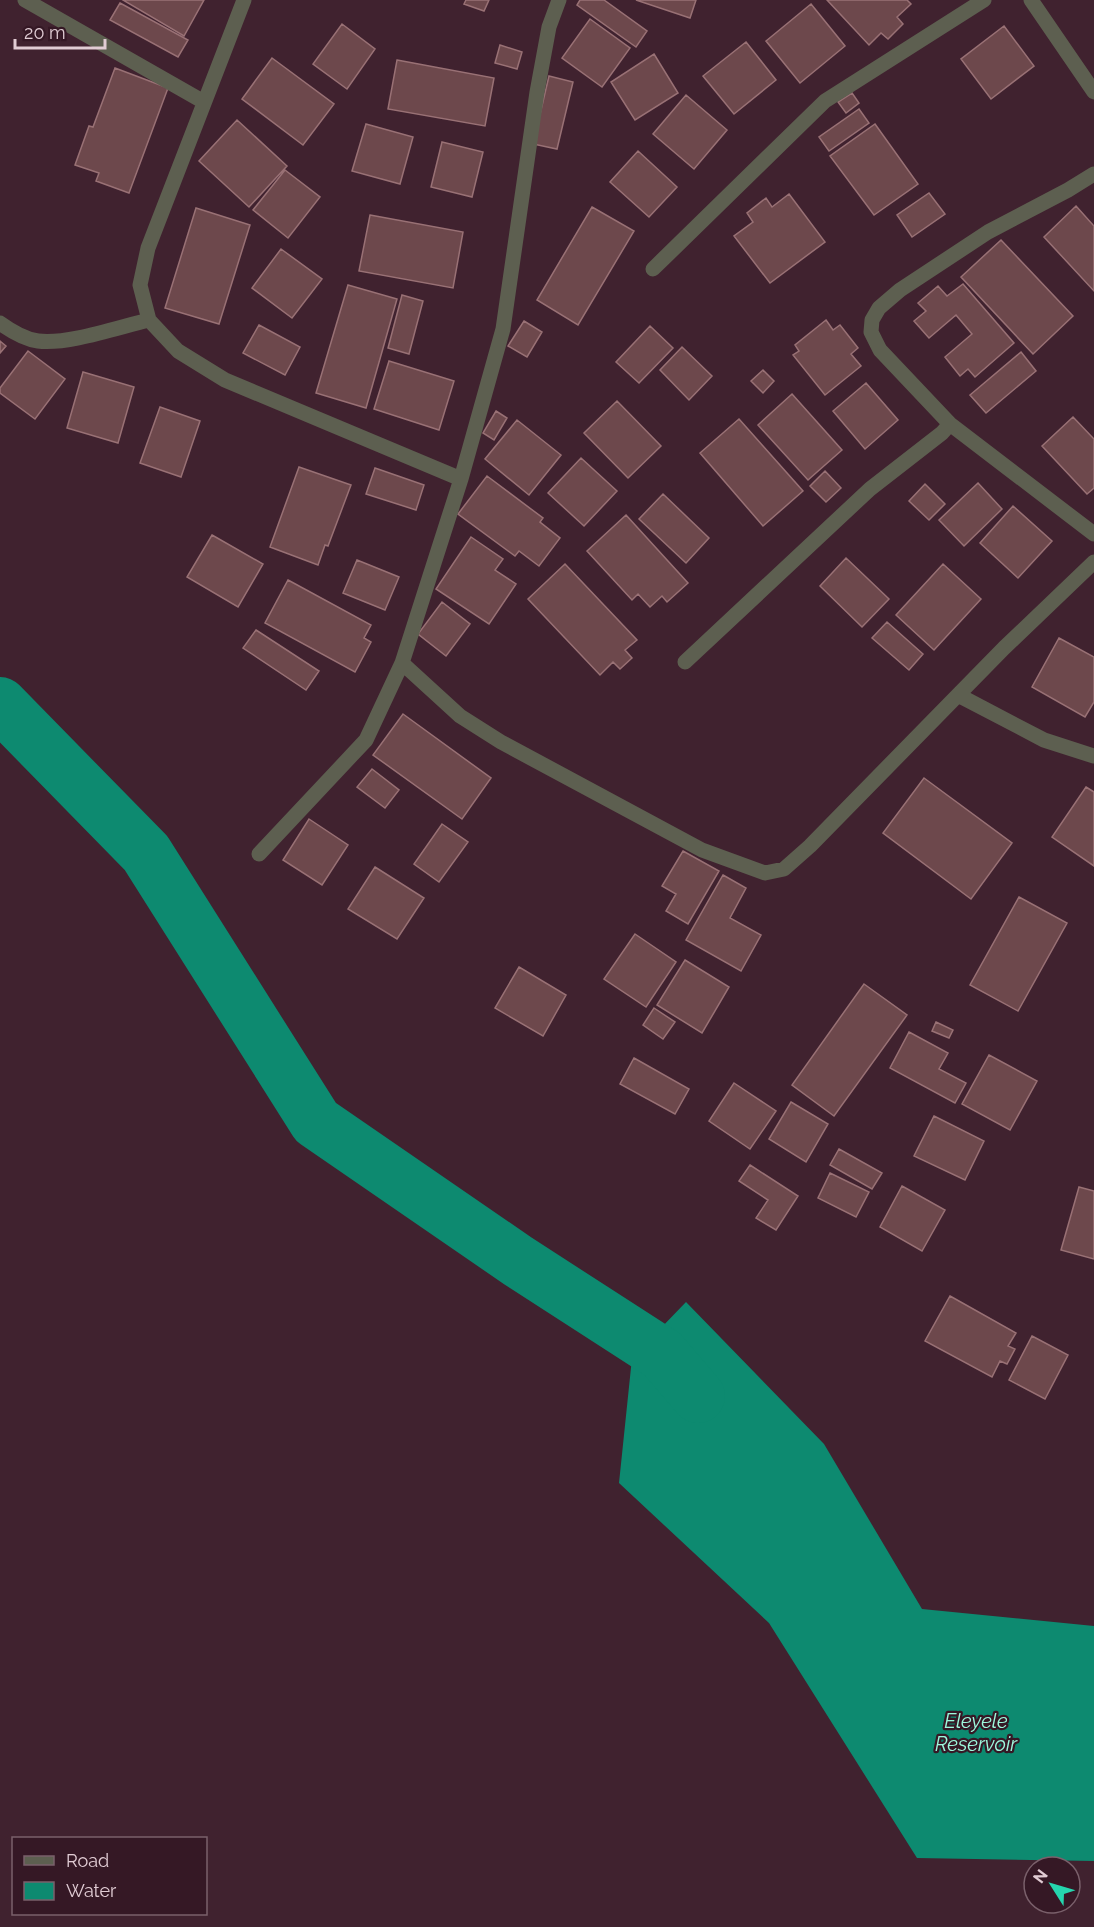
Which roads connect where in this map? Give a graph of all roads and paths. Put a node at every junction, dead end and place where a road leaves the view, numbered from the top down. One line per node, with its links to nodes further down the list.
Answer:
1 (25, 0): 7 (street)
2 (244, 0): 7 (street)
3 (559, 0): 13 (street)
4 (984, 0): 9 (street)
5 (1031, 0): 6 (street)
6 (1094, 92)
7 (204, 102): 10 (street)
8 (1094, 174): 12 (street)
9 (653, 269)
10 (149, 320): 11 (street); 13 (street)
11 (0, 322)
12 (950, 424): 14 (street); 16 (street)
13 (461, 479): 17 (street)
14 (1094, 534)
15 (1094, 562): 18 (street)
16 (685, 662)
17 (402, 663): 18 (street); 20 (street)
18 (958, 695): 19 (street)
19 (1094, 756)
20 (259, 854)

